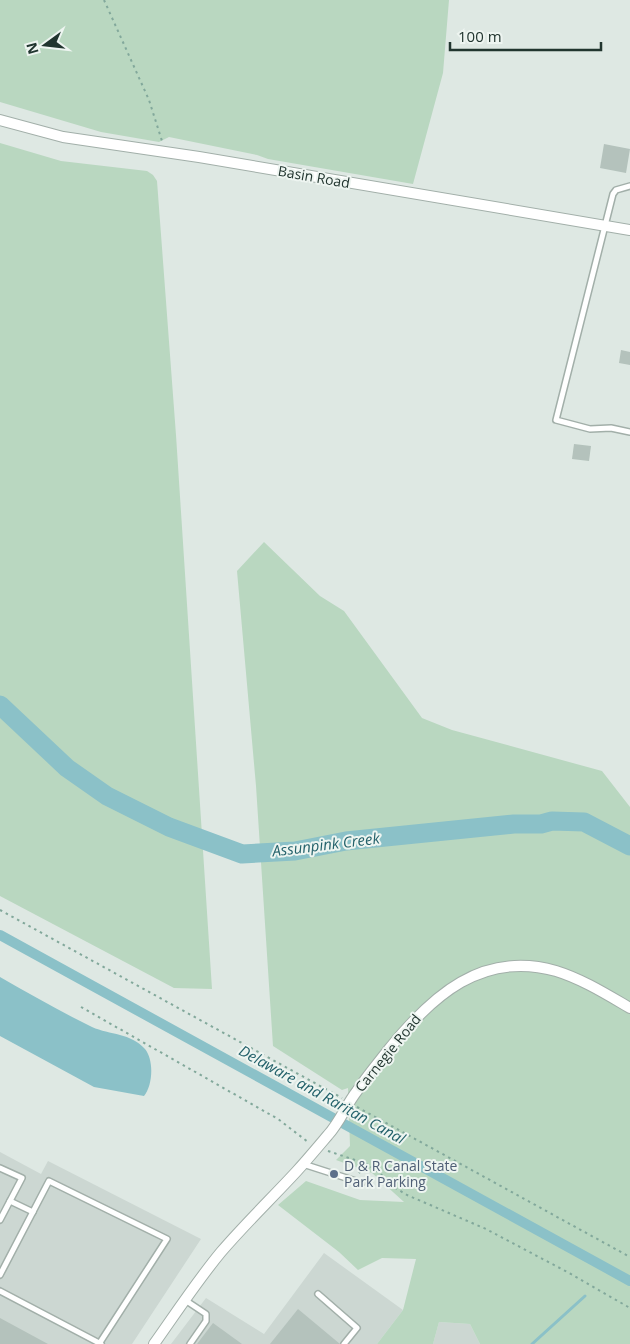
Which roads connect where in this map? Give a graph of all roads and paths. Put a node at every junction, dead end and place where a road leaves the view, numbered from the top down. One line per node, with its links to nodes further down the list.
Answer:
1 (104, 0): 3 (path)
2 (0, 120): 3 (street, Basin Road)
3 (166, 153): 5 (street, Basin Road)
4 (630, 186): 5 (lane)
5 (606, 226): 6 (street, Basin Road); 7 (lane)
6 (630, 230)
7 (630, 432)
8 (0, 910): 11 (path)
9 (81, 1007): 12 (path)
10 (630, 1008): 11 (street, Carnegie Road)
11 (350, 1103): 12 (street, Carnegie Road); 21 (path)
12 (316, 1148): 13 (street, Carnegie Road); 14 (path)
13 (304, 1164): 16 (lane); 25 (street, Carnegie Road)
14 (367, 1164): 16 (path); 26 (path)
15 (0, 1168): 18 (lane)
16 (352, 1180): 17 (lane)
17 (362, 1183)
18 (10, 1201): 19 (lane); 20 (lane)
19 (33, 1212): 22 (lane); 27 (lane)
20 (0, 1220)
21 (630, 1257)
22 (0, 1275)
23 (0, 1291): 27 (lane)
24 (318, 1294): 30 (lane)
25 (185, 1300): 28 (street, Carnegie Road); 29 (lane)
26 (630, 1308)
27 (100, 1344)
28 (155, 1344)
29 (190, 1344)
30 (344, 1344)

